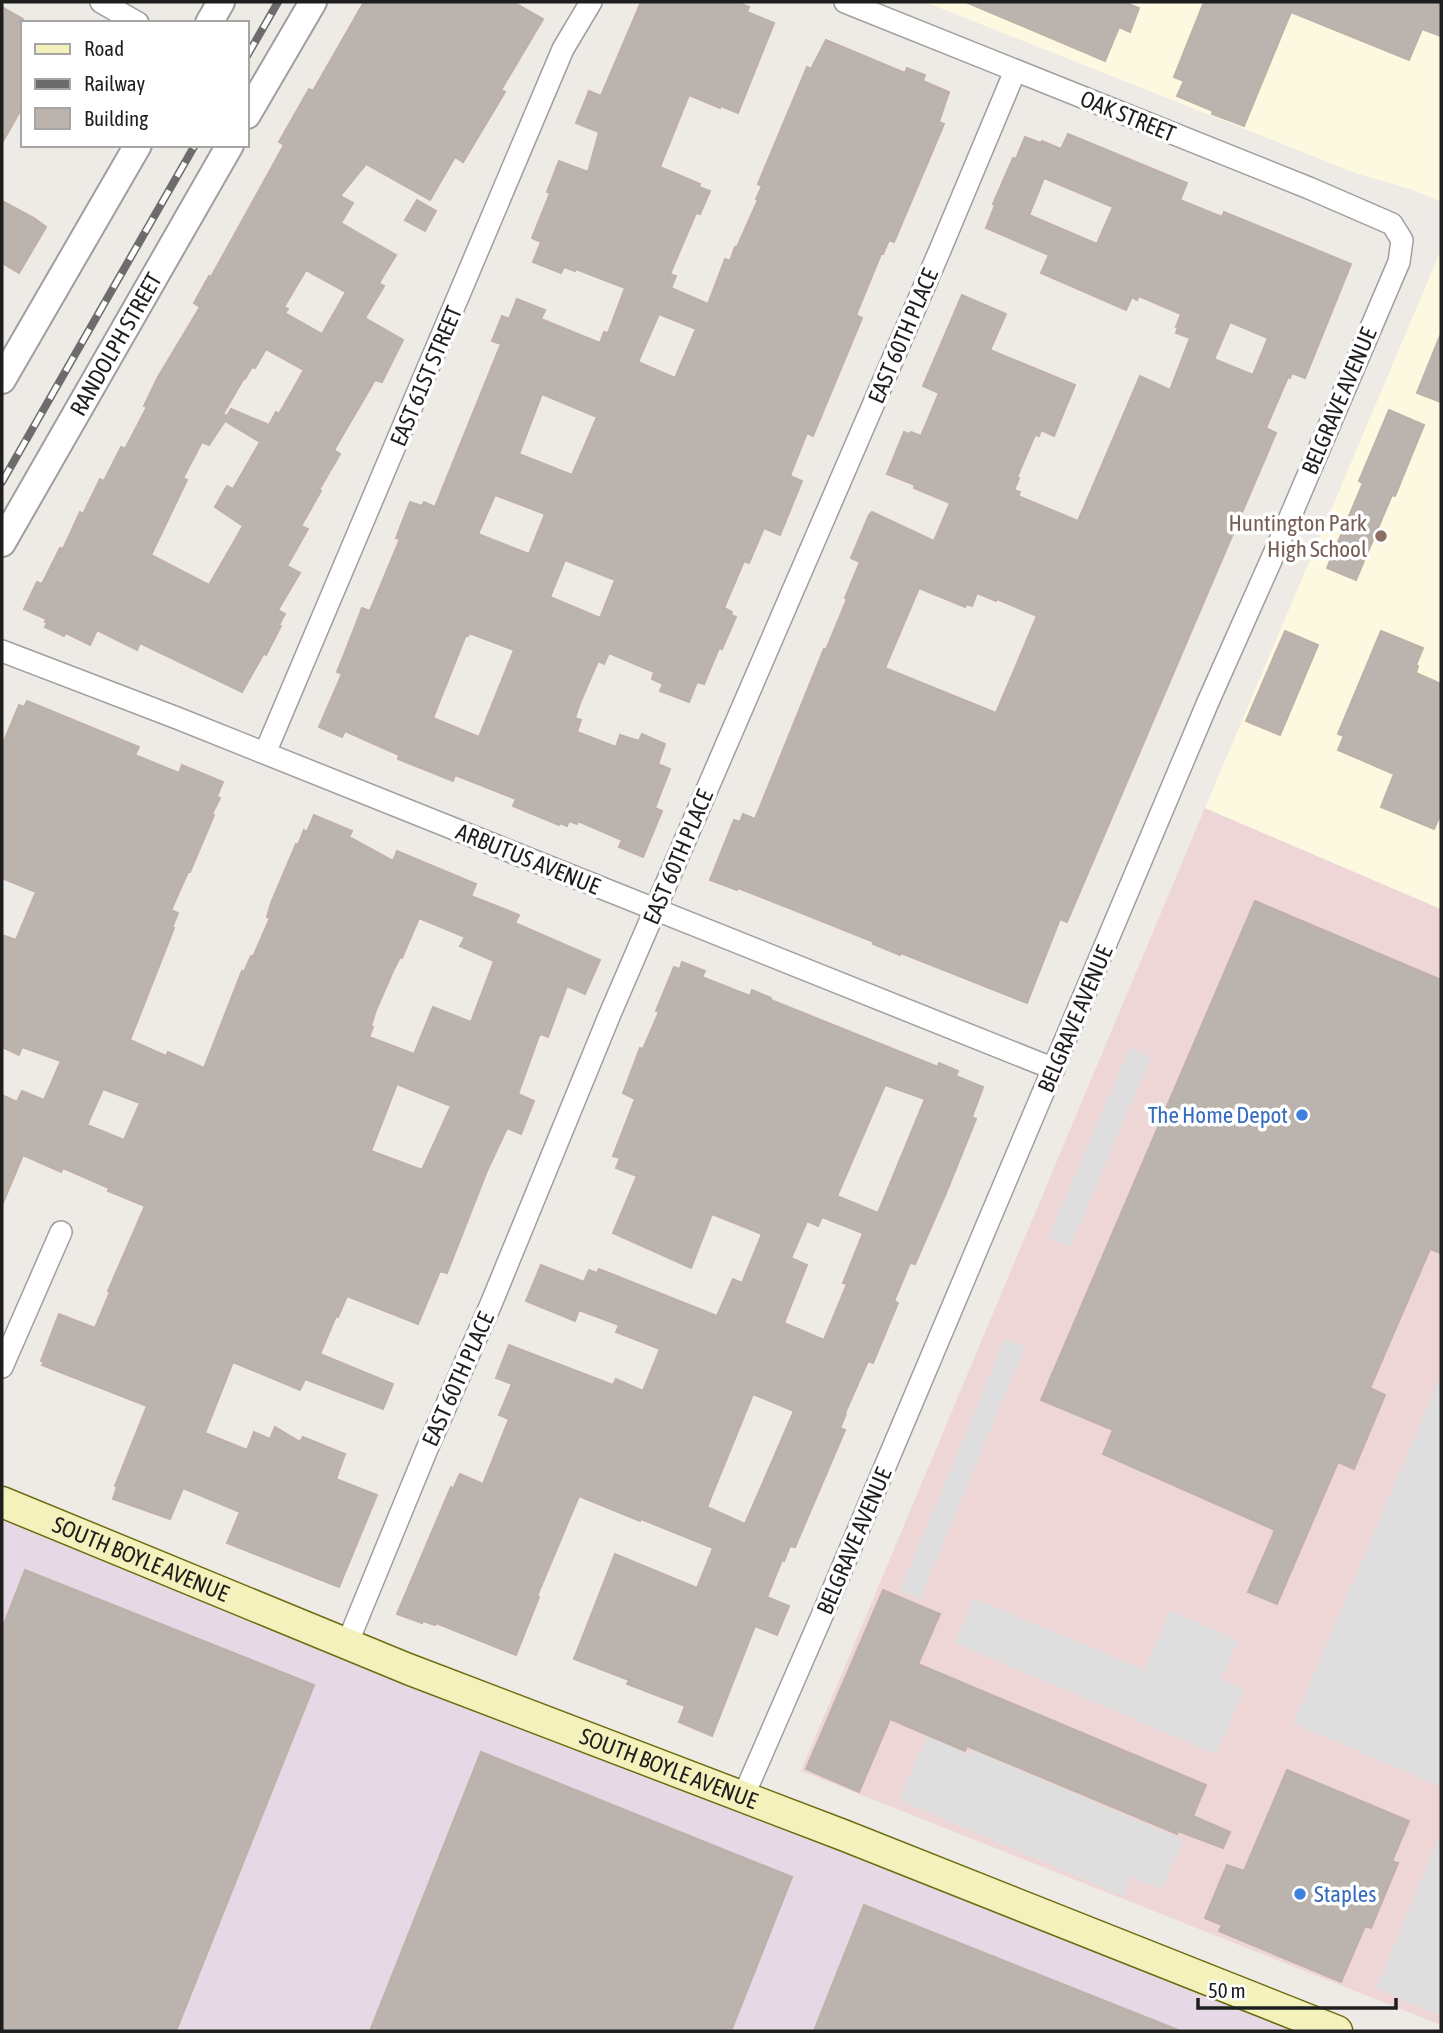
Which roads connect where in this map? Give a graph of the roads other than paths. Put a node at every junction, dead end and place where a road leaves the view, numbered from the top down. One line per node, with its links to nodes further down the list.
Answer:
1 (101, 2): 6 (street)
2 (221, 2): 7 (street)
3 (313, 2): 9 (street)
4 (591, 2): 16 (street, EAST 61ST STREET)
5 (845, 2): 8 (street, OAK STREET)
6 (134, 21)
7 (210, 21)
8 (1015, 71): 12 (street, OAK STREET); 17 (street, EAST 60TH PLACE)
9 (248, 114)
10 (137, 147): 13 (street)
11 (229, 147): 14 (street, RANDOLPH STREET)
12 (1402, 240): 18 (street, BELGRAVE AVENUE)
13 (2, 380)
14 (2, 543)
15 (2, 651): 16 (street, ARBUTUS AVENUE)
16 (265, 753): 17 (street, ARBUTUS AVENUE)
17 (655, 909): 18 (street, ARBUTUS AVENUE); 22 (street, EAST 60TH PLACE)
18 (1054, 1069): 23 (street, BELGRAVE AVENUE)
19 (61, 1232): 20 (street)
20 (2, 1367)
21 (2, 1502): 22 (main road, SOUTH BOYLE AVENUE)
22 (347, 1644): 23 (main road, SOUTH BOYLE AVENUE)
23 (743, 1797): 24 (main road, SOUTH BOYLE AVENUE)
24 (1336, 2031)

